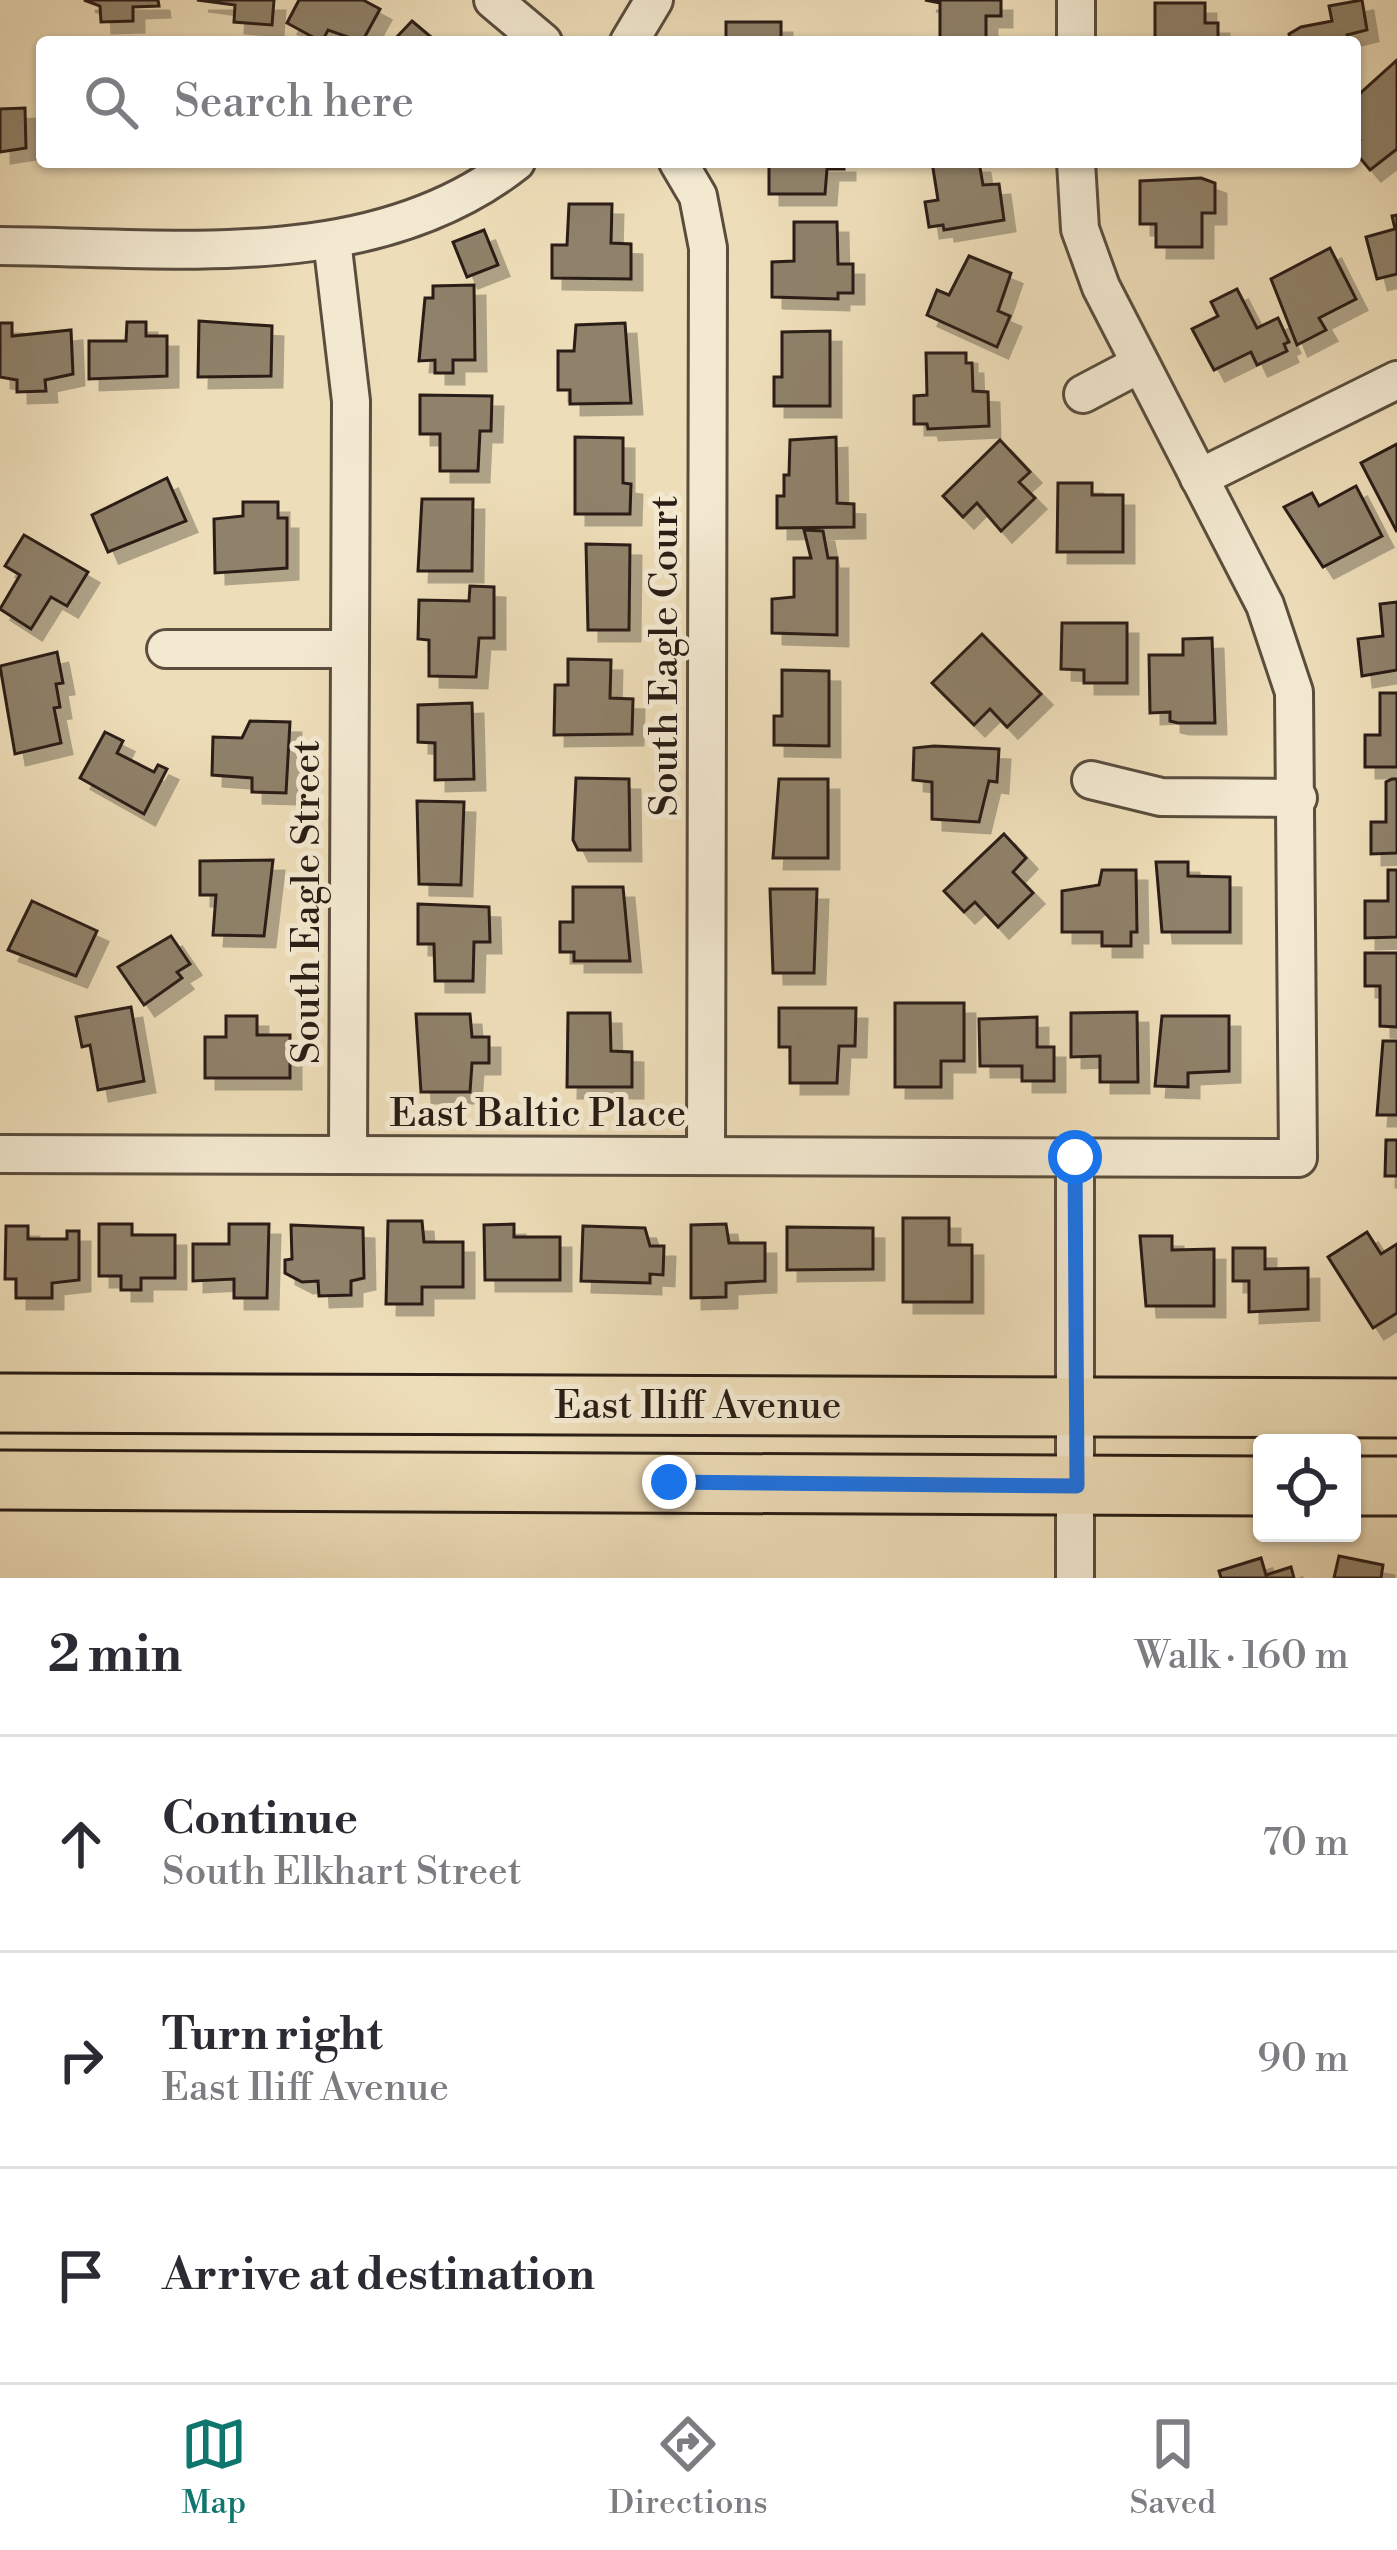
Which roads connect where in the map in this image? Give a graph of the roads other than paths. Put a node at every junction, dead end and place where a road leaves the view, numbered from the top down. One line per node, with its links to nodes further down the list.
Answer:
1 (493, 0): 4 (street)
2 (654, 0): 5 (street)
3 (1076, 0): 6 (street)
4 (536, 36)
5 (633, 36)
6 (1076, 36)
7 (505, 168): 10 (street)
8 (682, 168): 22 (street, South Eagle Court)
9 (1077, 168): 12 (street)
10 (332, 241): 11 (street); 17 (street, South Eagle Street)
11 (0, 247)
12 (1141, 364): 14 (street); 15 (street)
13 (1397, 380): 15 (street)
14 (1083, 394)
15 (1199, 478): 19 (street)
16 (166, 649): 17 (street)
17 (350, 649): 21 (street, South Eagle Street)
18 (1091, 780): 19 (street)
19 (1298, 798): 23 (street, East Baltic Place)
20 (0, 1154): 21 (street, East Baltic Place)
21 (348, 1155): 22 (street, East Baltic Place)
22 (706, 1156): 23 (street, East Baltic Place)
23 (1075, 1157): 25 (street)
24 (0, 1403): 25 (main road, East Iliff Avenue)
25 (1076, 1408): 26 (main road, East Iliff Avenue); 28 (street)
26 (1397, 1408)
27 (0, 1480): 28 (main road, East Iliff Avenue)
28 (1077, 1486): 29 (main road, East Iliff Avenue); 32 (street)
29 (1253, 1486)
30 (1361, 1486): 31 (main road)
31 (1397, 1486)
32 (1075, 1578)

